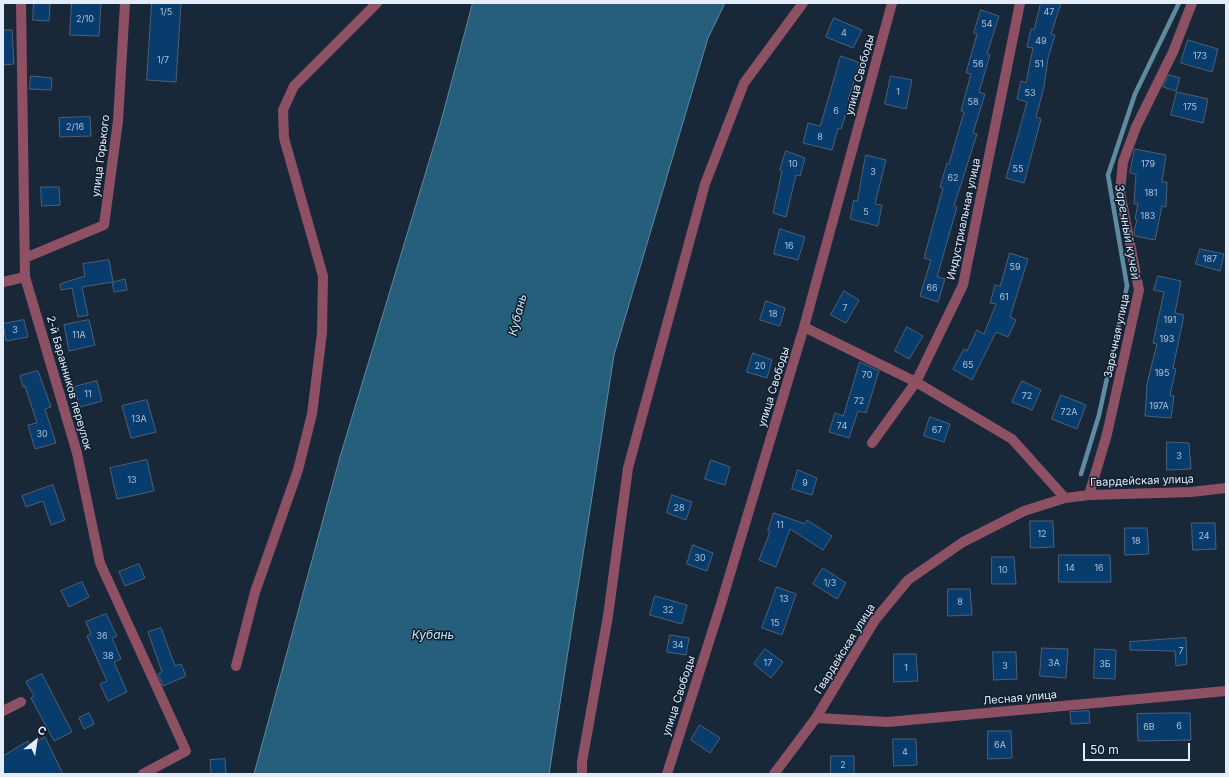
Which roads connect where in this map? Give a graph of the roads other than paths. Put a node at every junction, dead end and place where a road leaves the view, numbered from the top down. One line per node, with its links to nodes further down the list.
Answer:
1 (21, 3): 8 (street, 2-й Баранников переулок)
2 (125, 3): 8 (street, улица Горького)
3 (377, 3): 17 (street)
4 (803, 3): 23 (street)
5 (892, 3): 11 (street, улица Свободы)
6 (1020, 3): 12 (street, Индустриальная улица)
7 (1192, 3): 15 (street, Заречная улица)
8 (25, 258): 9 (street, 2-й Баранников переулок)
9 (25, 277): 10 (street); 22 (street, 2-й Баранников переулок)
10 (3, 282)
11 (804, 327): 12 (street); 24 (street, улица Свободы)
12 (916, 382): 13 (street, Индустриальная улица); 16 (street)
13 (872, 443)
14 (1226, 488): 15 (street, Гвардейская улица)
15 (1089, 495): 16 (street, Гвардейская улица)
16 (1065, 498): 21 (street, Гвардейская улица)
17 (236, 666)
18 (1226, 691): 21 (street, Лесная улица)
19 (21, 702): 20 (street)
20 (3, 711)
21 (816, 718): 25 (street, Гвардейская улица)
22 (143, 774)
23 (582, 774)
24 (667, 774)
25 (774, 774)

